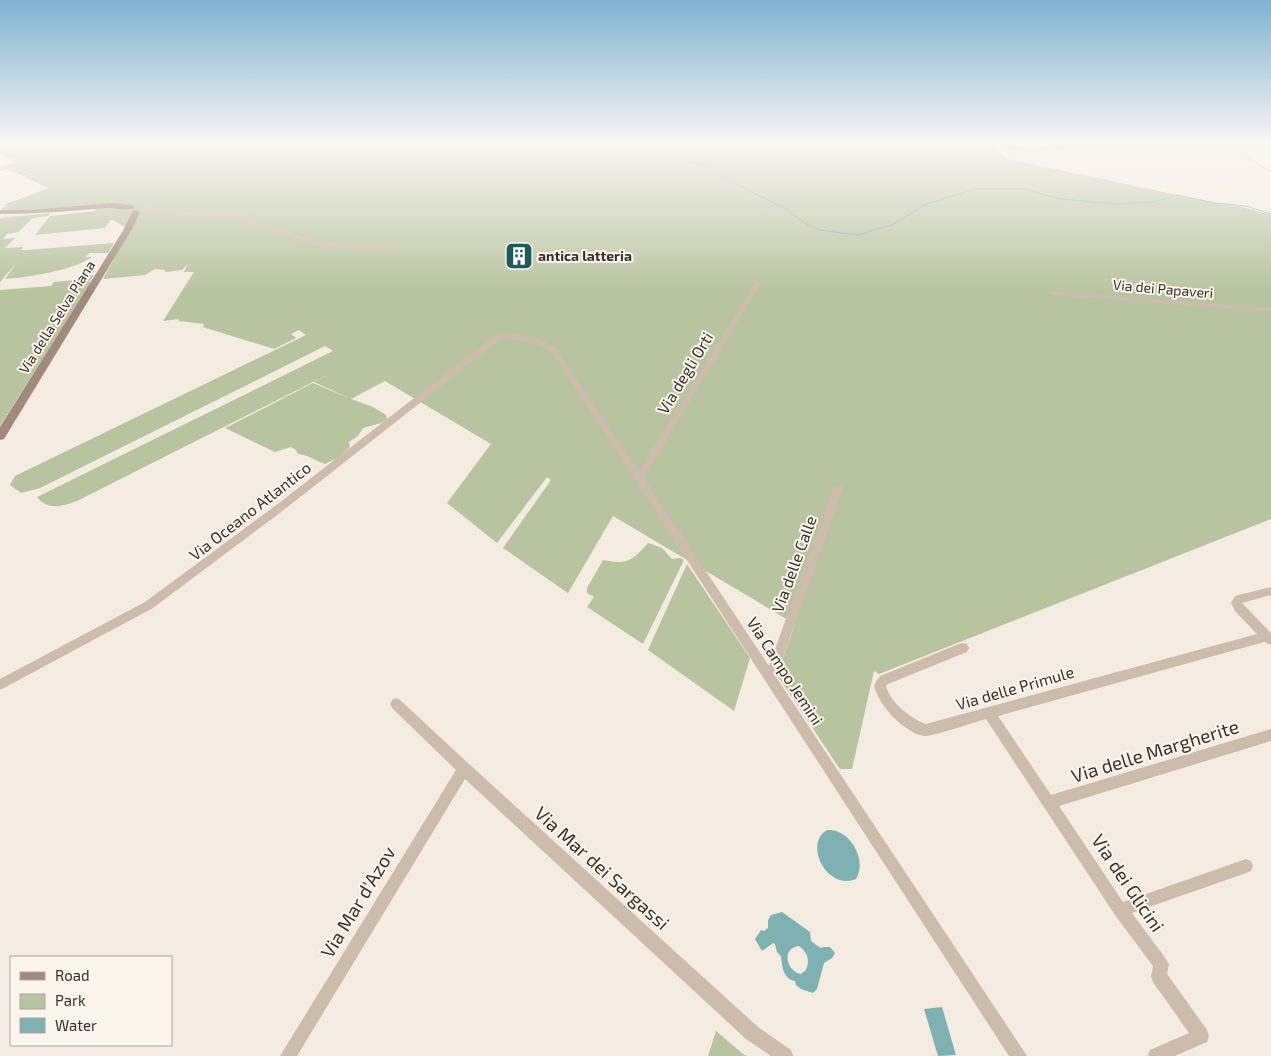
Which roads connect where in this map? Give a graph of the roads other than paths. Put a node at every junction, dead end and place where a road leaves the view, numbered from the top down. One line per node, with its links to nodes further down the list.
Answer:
1 (137, 209): 2 (street); 3 (street); 8 (street, Via della Selva Piana)
2 (0, 212)
3 (394, 249)
4 (758, 283): 9 (street, Via degli Orti)
5 (1053, 293): 6 (street, Via dei Papaveri)
6 (1271, 310)
7 (502, 336): 9 (street, Via Campo Jemini); 15 (street, Via Oceano Atlantico)
8 (0, 436)
9 (639, 478): 14 (street, Via Campo Jemini)
10 (838, 488): 14 (street, Via delle Calle)
11 (1271, 591): 12 (street)
12 (1269, 638): 17 (street, Via delle Primule)
13 (963, 648): 17 (street, Via delle Primule)
14 (770, 678): 25 (street, Via Campo Jemini)
15 (0, 685)
16 (396, 704): 19 (street, Via Mar dei Sargassi)
17 (990, 713): 20 (street, Via dei Glicini)
18 (1271, 735): 20 (street, Via delle Margherite)
19 (464, 769): 23 (street, Via Mar d'Azov); 24 (street, Via Mar dei Sargassi)
20 (1049, 802): 22 (street, Via dei Glicini)
21 (1246, 866): 22 (street)
22 (1120, 910): 26 (street, Via dei Glicini)
23 (288, 1056)
24 (785, 1056)
25 (1020, 1056)
26 (1156, 1056)

